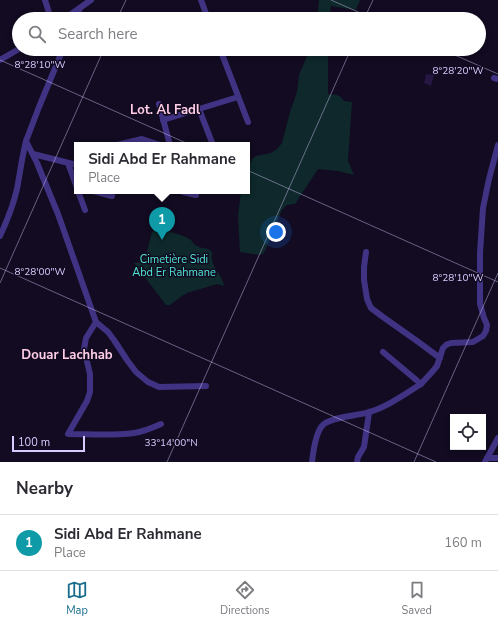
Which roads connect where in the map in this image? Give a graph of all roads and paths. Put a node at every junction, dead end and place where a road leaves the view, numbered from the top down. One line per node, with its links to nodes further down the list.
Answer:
1 (45, 0): 5 (street)
2 (91, 0): 4 (street)
3 (201, 0): 8 (street)
4 (80, 8): 6 (street); 7 (street)
5 (49, 12)
6 (74, 12)
7 (79, 12)
8 (205, 12)
9 (12, 53): 12 (street)
10 (60, 56): 18 (street)
11 (223, 56): 13 (street)
12 (0, 60)
13 (238, 97): 15 (street); 17 (street)
14 (158, 104): 16 (street)
15 (199, 109): 16 (street); 22 (street)
16 (163, 120): 21 (street)
17 (248, 122)
18 (26, 141): 24 (street); 34 (street)
19 (129, 142): 20 (street)
20 (151, 142)
21 (169, 142)
22 (212, 142)
23 (498, 145): 38 (street)
24 (32, 154): 25 (street); 36 (street)
25 (68, 163): 26 (street); 27 (street)
26 (74, 164)
27 (74, 179)
28 (79, 194): 33 (street)
29 (104, 194): 32 (street)
30 (192, 194): 31 (street)
31 (196, 195)
32 (112, 196)
33 (85, 210)
34 (0, 236)
35 (366, 252): 38 (street)
36 (96, 322): 40 (street); 42 (street)
37 (383, 352): 39 (street)
38 (440, 358): 39 (street)
39 (421, 384): 41 (street)
40 (206, 386)
41 (369, 413): 46 (street); 47 (street)
42 (161, 424)
43 (498, 438): 45 (street)
44 (498, 458): 45 (street)
45 (486, 460)
46 (312, 462)
47 (357, 462)

